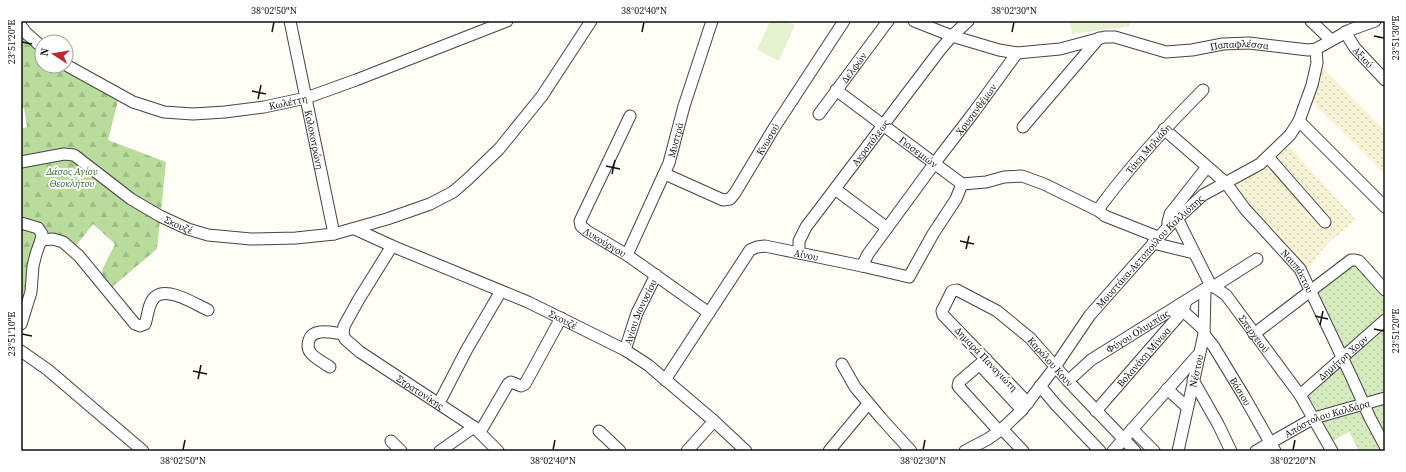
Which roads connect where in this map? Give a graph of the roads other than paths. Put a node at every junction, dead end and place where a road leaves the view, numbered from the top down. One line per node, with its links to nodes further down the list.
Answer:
1 (290, 21): 23 (street, Κολοκοτρώνη)
2 (506, 21): 23 (street, Κωλέττη)
3 (591, 21): 45 (street, Σκουζέ)
4 (712, 21): 34 (street, Μυστρά)
5 (844, 21): 34 (street, Κνωσού)
6 (888, 21): 21 (street, Δελφών)
7 (914, 21): 13 (street, Παπαφλέσσα)
8 (968, 21): 13 (street, Ακροπόλεως)
9 (1311, 21): 16 (street)
10 (1375, 21): 12 (street)
11 (21, 26): 15 (street)
12 (1345, 32): 16 (street); 20 (street, Αξιού)
13 (952, 36): 18 (street, Παπαφλέσσα); 27 (street, Ακροπόλεως)
14 (1099, 38): 17 (street, Παπαφλέσσα); 18 (street, Παπαφλέσσα); 28 (street)
15 (34, 40)
16 (1331, 40): 17 (street)
17 (1316, 49): 26 (street, Μουστάκα-Αετοπούλου Καλλιόπης)
18 (1017, 53): 32 (street, Χρυσανθέμων)
19 (74, 69): 23 (street, Κωλέττη)
20 (1385, 80)
21 (836, 90): 24 (street, Δελφών); 27 (street, Γιασεμιών)
22 (1203, 90): 29 (street, Τάκη Μηλιάδη)
23 (306, 98): 46 (street, Κολοκοτρώνη)
24 (819, 114)
25 (630, 116): 52 (street, Λυκούργου)
26 (1299, 121): 30 (street, Μουστάκα-Αετοπούλου Καλλιόπης); 38 (street)
27 (883, 126): 32 (street, Γιασεμιών); 37 (street, Ακροπόλεως)
28 (1023, 128)
29 (1164, 129): 33 (street, Ναυπάκτου); 39 (street, Τάκη Μηλιάδη)
30 (1268, 157): 35 (street, Μουστάκα-Αετοπούλου Καλλιόπης); 41 (street)
31 (21, 162): 46 (street, Σκουζέ)
32 (934, 164): 36 (street, Γιασεμιών); 44 (street, Χρυσανθέμων)
33 (1207, 167): 35 (street, Ναυπάκτου); 43 (street)
34 (665, 174): 52 (street, Μυστρά)
35 (1226, 183): 40 (street, Μουστάκα-Αετοπούλου Καλλιόπης); 59 (street, Ναυπάκτου)
36 (962, 184): 39 (street); 54 (street, Αίνου)
37 (835, 189): 44 (street); 50 (street, Ακροπόλεως)
38 (1385, 207)
39 (1100, 211): 48 (street)
40 (1177, 218): 43 (street, Μουστάκα-Αετοπούλου Καλλιόπης); 51 (street, Σπερχειού)
41 (1325, 222)
42 (21, 223): 47 (street)
43 (1168, 226): 48 (street, Μουστάκα-Αετοπούλου Καλλιόπης)
44 (886, 228): 54 (street, Χρυσανθέμων)
45 (355, 229): 46 (street, Σκουζέ); 49 (street, Σκουζέ)
46 (334, 234)
47 (41, 240): 61 (street); 66 (street)
48 (1156, 240): 51 (street); 76 (street, Μουστάκα-Αετοπούλου Καλλιόπης)
49 (392, 246): 58 (street, Σκουζέ); 68 (street)
50 (800, 253): 54 (street, Αίνου); 62 (street, Αίνου)
51 (1194, 253): 56 (street, Σπερχειού)
52 (627, 255): 55 (street, Λυκούργου)
53 (1257, 260): 56 (street, Φύγου Ολυμπίας)
54 (862, 266)
55 (656, 275): 62 (street, Λυκούργου); 70 (street, Αγίου Διονυσίου)
56 (1210, 287): 60 (street, Φύγου Ολυμπίας); 67 (street, Νέστου); 69 (street, Σπερχειού)
57 (1385, 290): 59 (street)
58 (501, 291): 64 (street, Σκουζέ); 85 (street)
59 (1311, 291): 69 (street); 73 (street, Ναυπάκτου)
60 (1184, 306): 67 (street, Βάσιου); 80 (street, Φύγου Ολυμπίας); 90 (street, Βολανάκη Μίνωα)
61 (208, 310)
62 (709, 313): 78 (street, Αίνου)
63 (943, 315): 74 (street, Δημαρά Παναγιώτη); 76 (street, Καρόλου Κουν)
64 (560, 318): 70 (street, Σκουζέ); 93 (street)
65 (1385, 320): 73 (street, Δημήτρη Χορν)
66 (21, 324)
67 (1204, 332): 72 (street, Νέστου); 100 (street, Βάσιου)
68 (343, 334): 77 (street); 85 (street, Στρατονίκης)
69 (1254, 334): 83 (street, Σπερχειού)
70 (625, 350): 78 (street, Σκουζέ)
71 (21, 351): 101 (street)
72 (1199, 353): 79 (street, Νέστου); 82 (street)
73 (1343, 358): 83 (street, Δημήτρη Χορν); 87 (street, Ναυπάκτου)
74 (983, 362): 88 (street, Δημαρά Παναγιώτη); 95 (street)
75 (842, 364): 86 (street)
76 (1055, 366): 80 (street, Καρόλου Κουν); 81 (street, Μουστάκα-Αετοπούλου Καλλιόπης)
77 (330, 367)
78 (665, 380): 92 (street, Σκουζέ)
79 (1193, 380): 89 (street, Νέστου); 117 (street)
80 (1068, 381): 90 (street, Καρόλου Κουν)
81 (1040, 386): 88 (street, Μουστάκα-Αετοπούλου Καλλιόπης); 112 (street)
82 (1167, 389): 89 (street); 94 (street)
83 (1300, 395): 91 (street, Σπερχειού)
84 (1385, 398): 87 (street, Απόστολου Καλδάρα)
85 (439, 403): 93 (street, Στρατονίκης)
86 (868, 404): 108 (street); 109 (street)
87 (1363, 404): 91 (street, Απόστολου Καλδάρα); 99 (street, Ναυπάκτου)
88 (1025, 407): 95 (street, Μουστάκα-Αετοπούλου Καλλιόπης)
89 (1187, 407): 116 (street, Νέστου)
90 (1096, 411): 97 (street, Καρόλου Κουν)
91 (1314, 418): 100 (street, Απόστολου Καλδάρα); 119 (street, Σπερχειού)
92 (714, 421): 106 (street); 107 (street, Σκουζέ)
93 (477, 429): 103 (street); 104 (street, Στρατονίκης)
94 (1132, 429): 97 (street); 115 (street)
95 (1000, 430): 110 (street, Μουστάκα-Αετοπούλου Καλλιόπης); 111 (street)
96 (599, 431): 105 (street)
97 (1123, 439): 113 (street); 114 (street, Καρόλου Κουν)
98 (391, 441): 102 (street)
99 (1385, 446)
100 (1273, 447): 118 (street, Απόστολου Καλδάρα)
101 (143, 451)
102 (401, 451)
103 (440, 451)
104 (498, 451)
105 (620, 451)
106 (687, 451)
107 (746, 451)
108 (829, 451)
109 (911, 451)
110 (965, 451)
111 (1023, 451)
112 (1100, 451)
113 (1113, 451)
114 (1135, 451)
115 (1154, 451)
116 (1178, 451)
117 (1230, 451)
118 (1256, 451)
119 (1332, 451)

